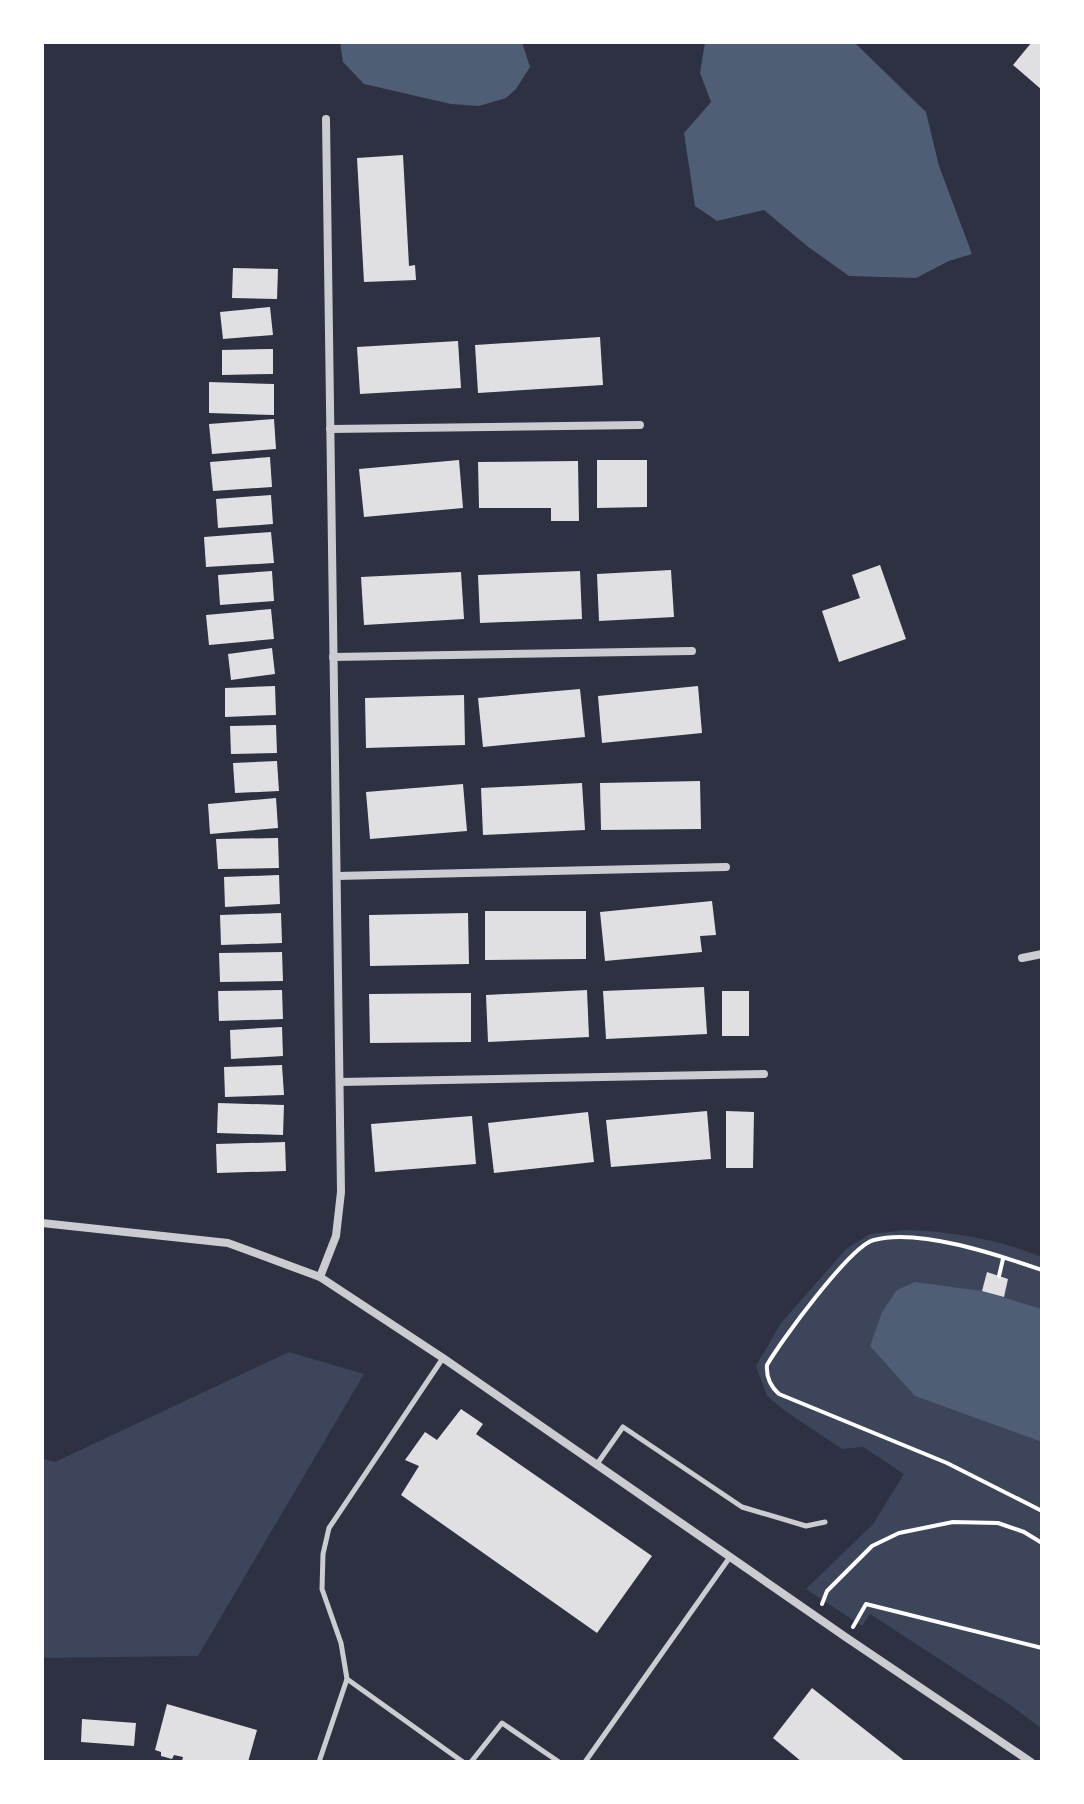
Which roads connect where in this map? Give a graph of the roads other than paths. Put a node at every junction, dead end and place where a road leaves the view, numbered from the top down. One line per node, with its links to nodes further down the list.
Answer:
1 (326, 119): 3 (street)
2 (640, 425): 3 (street)
3 (330, 429): 5 (street)
4 (692, 651): 5 (street)
5 (333, 657): 7 (street)
6 (726, 867): 7 (street)
7 (337, 876): 11 (street)
8 (1042, 954): 9 (street)
9 (1022, 958)
10 (764, 1074): 11 (street)
11 (340, 1082): 13 (street)
12 (42, 1223): 13 (street)
13 (320, 1277): 14 (street)
14 (443, 1358): 15 (street); 18 (lane)
15 (597, 1464): 16 (lane); 17 (street)
16 (825, 1522)
17 (730, 1557): 23 (lane); 24 (street)
18 (347, 1679): 19 (lane); 20 (lane)
19 (319, 1762)
20 (463, 1762)
21 (471, 1762): 22 (lane)
22 (559, 1762)
23 (585, 1762)
24 (1031, 1762)

